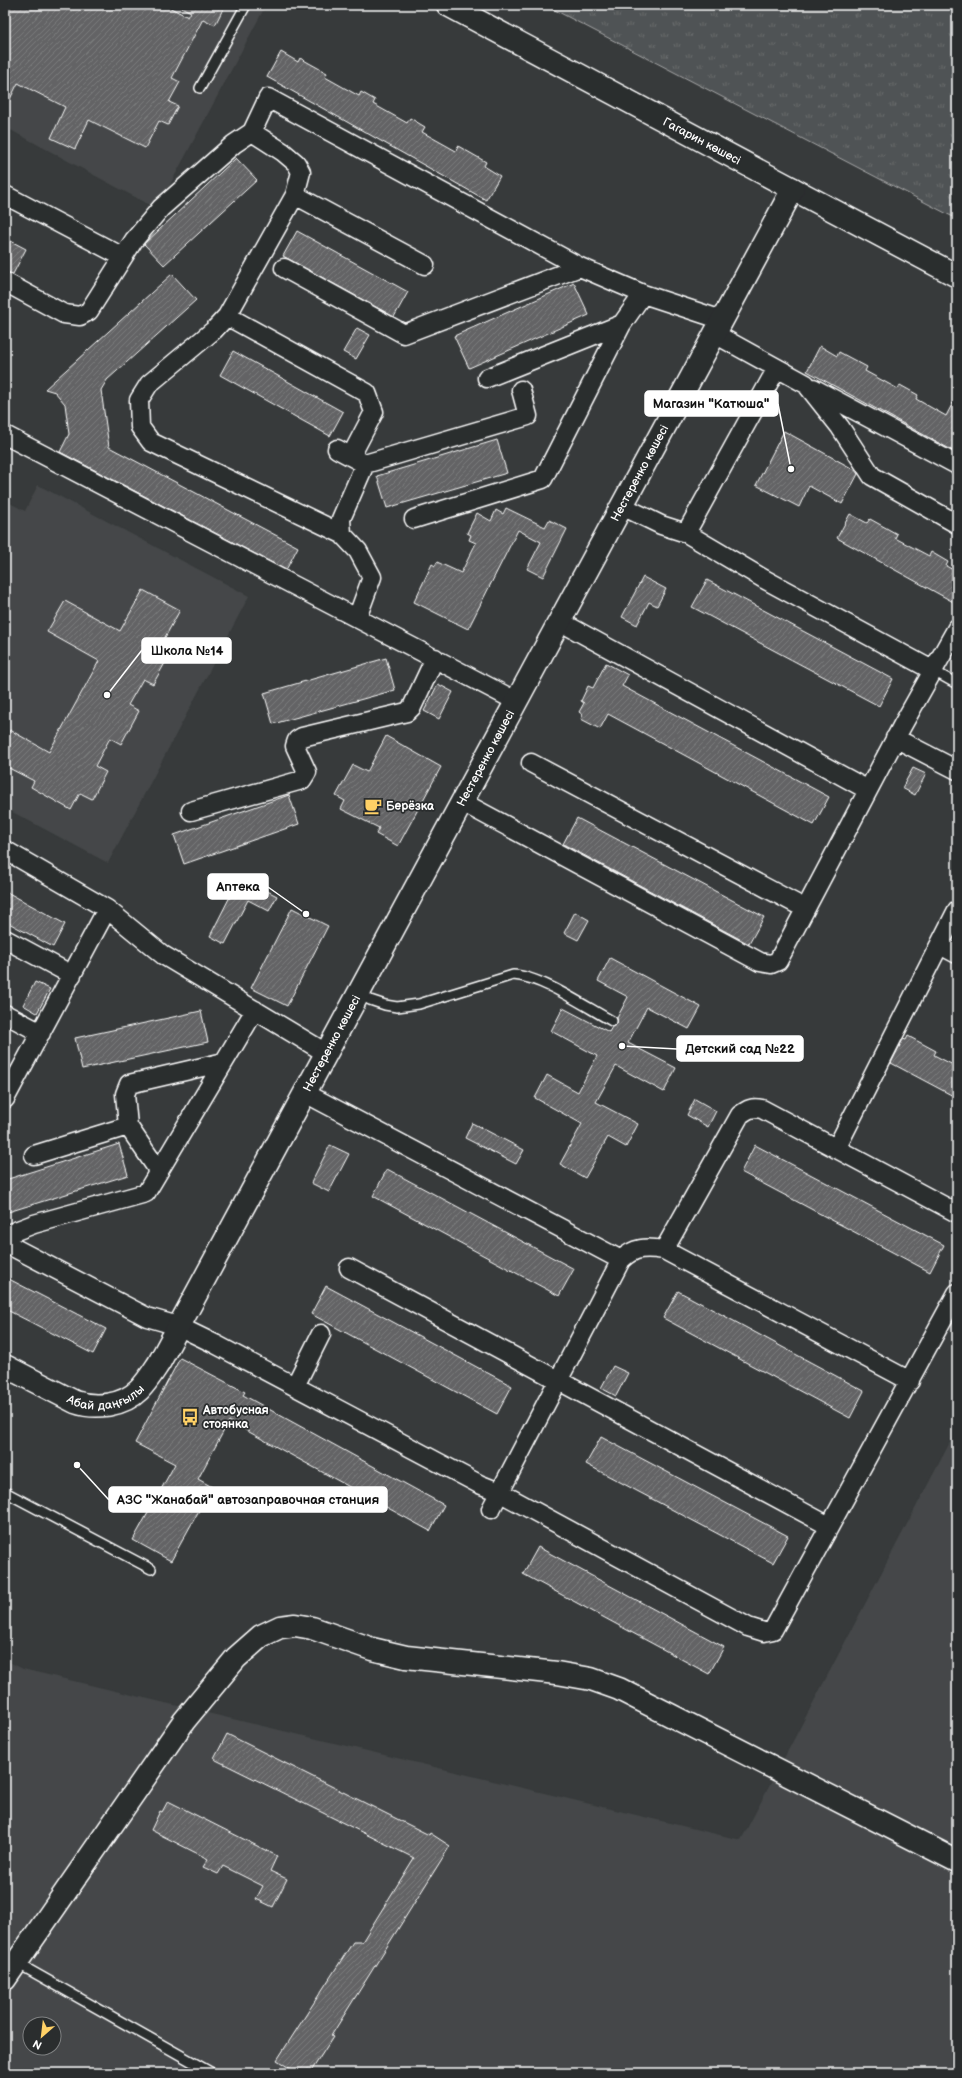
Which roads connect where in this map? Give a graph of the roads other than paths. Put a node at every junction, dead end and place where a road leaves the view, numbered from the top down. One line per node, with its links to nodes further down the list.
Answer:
1 (246, 5): 3 (lane)
2 (448, 5): 5 (main road, Гагарин көшесі)
3 (200, 88)
4 (252, 132): 7 (street); 8 (street); 10 (street)
5 (793, 189): 12 (main road, Гагарин көшесі); 17 (main road, Нестеренко көшесі)
6 (5, 195): 8 (street)
7 (295, 196): 9 (street); 15 (street)
8 (123, 257): 13 (street)
9 (425, 265)
10 (580, 267): 11 (street); 14 (street)
11 (284, 268)
12 (957, 276)
13 (5, 282)
14 (643, 294): 16 (street); 17 (street)
15 (227, 316): 23 (street); 29 (street)
16 (622, 324): 19 (street); 26 (street)
17 (718, 327): 18 (street); 25 (main road, Нестеренко көшесі)
18 (777, 368): 20 (street); 28 (street)
19 (487, 378)
20 (806, 384): 24 (street); 27 (street)
21 (520, 390): 23 (street)
22 (5, 435): 30 (street)
23 (351, 456): 29 (street)
24 (957, 465)
25 (622, 506): 28 (street); 31 (main road, Нестеренко көшесі)
26 (414, 519)
27 (957, 524)
28 (686, 533): 34 (street)
29 (342, 534): 30 (street)
30 (357, 618): 33 (street)
31 (559, 621): 36 (main road, Нестеренко көшесі); 40 (street)
32 (957, 628): 34 (street)
33 (435, 658): 36 (street); 42 (street)
34 (932, 670): 35 (lane); 37 (street)
35 (957, 684)
36 (516, 701): 41 (main road, Нестеренко көшесі)
37 (895, 738): 39 (street); 40 (street)
38 (530, 763): 44 (street)
39 (957, 770)
40 (868, 790): 44 (street)
41 (462, 802): 44 (street); 51 (main road, Нестеренко көшесі)
42 (191, 811)
43 (5, 850): 45 (street)
44 (804, 908)
45 (108, 909): 50 (street); 52 (street)
46 (957, 910): 48 (street)
47 (5, 939): 50 (street)
48 (940, 945): 49 (street); 61 (street)
49 (957, 954)
50 (72, 975): 55 (street)
51 (359, 992): 54 (lane); 56 (main road, Нестеренко көшесі)
52 (255, 1010): 56 (street); 57 (street)
53 (5, 1014): 55 (street)
54 (612, 1021)
55 (41, 1033): 59 (street)
56 (326, 1053): 58 (main road, Нестеренко көшесі)
57 (224, 1062): 60 (street); 63 (street)
58 (305, 1093): 68 (street); 71 (main road, Нестеренко көшесі)
59 (6, 1096)
60 (128, 1126): 62 (street); 63 (street)
61 (836, 1149): 64 (street); 67 (street)
62 (34, 1155)
63 (157, 1173): 65 (street)
64 (957, 1213)
65 (5, 1235)
66 (5, 1243): 71 (street)
67 (664, 1250): 68 (street); 75 (street)
68 (621, 1260): 74 (street)
69 (349, 1268): 74 (street)
70 (957, 1293): 75 (street)
71 (178, 1326): 73 (main road, Абай даңғылы); 76 (street)
72 (321, 1334): 76 (street)
73 (5, 1366)
74 (558, 1380): 78 (street); 80 (street)
75 (910, 1381): 80 (street)
76 (295, 1386): 78 (street)
77 (5, 1492): 81 (lane)
78 (499, 1492): 79 (street); 80 (street)
79 (491, 1509)
80 (829, 1526)
81 (151, 1569)
82 (957, 1861): 83 (main road)
83 (11, 1971): 84 (lane)
84 (212, 2073)

